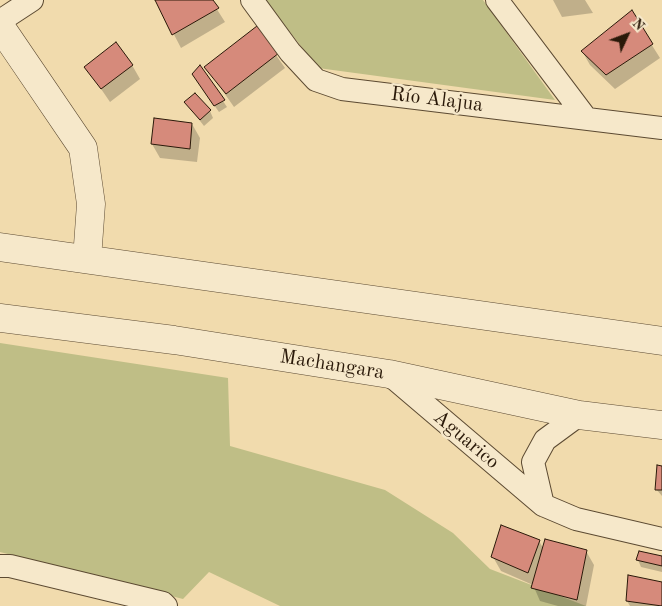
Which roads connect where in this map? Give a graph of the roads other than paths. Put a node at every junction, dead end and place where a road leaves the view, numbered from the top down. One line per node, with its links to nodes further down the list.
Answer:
1 (32, 0): 4 (street)
2 (252, 0): 6 (street, Río Alajua)
3 (497, 0): 6 (street)
4 (0, 21)
5 (0, 26): 9 (street)
6 (586, 118): 7 (street, Río Alajua)
7 (662, 128)
8 (0, 247): 9 (street)
9 (88, 259): 11 (street)
10 (0, 318): 12 (street, Machangara)
11 (662, 341)
12 (389, 374): 13 (street, Machangara); 15 (street, Aguarico)
13 (579, 415): 14 (street, Machangara); 15 (street)
14 (662, 425)
15 (543, 505): 16 (street, Aguarico)
16 (662, 539)
17 (0, 566): 18 (street)
18 (166, 606)

